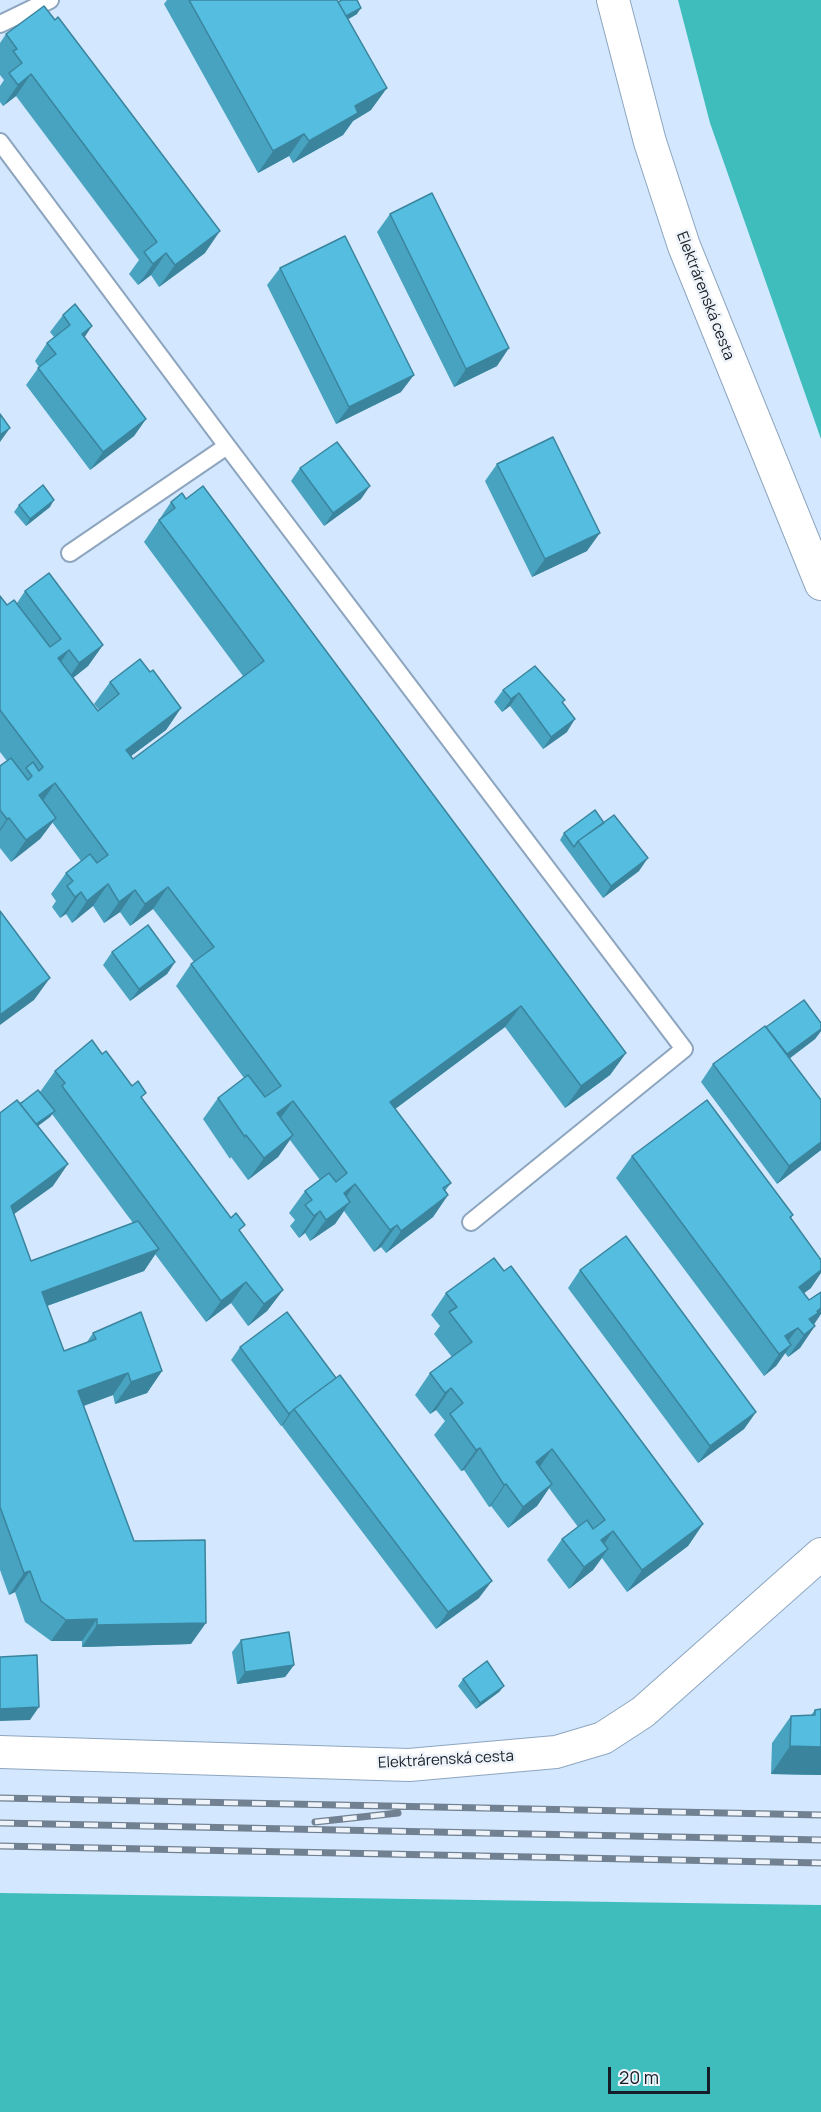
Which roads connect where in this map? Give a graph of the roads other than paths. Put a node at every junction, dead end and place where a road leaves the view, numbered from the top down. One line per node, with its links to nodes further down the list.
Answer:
1 (50, 0): 3 (lane)
2 (613, 0): 7 (street, Elektrárenská cesta)
3 (0, 24)
4 (0, 142): 5 (lane)
5 (227, 446): 6 (lane); 8 (lane)
6 (70, 553)
7 (821, 584)
8 (471, 1222)
9 (821, 1554): 10 (street, Elektrárenská cesta)
10 (0, 1752)

